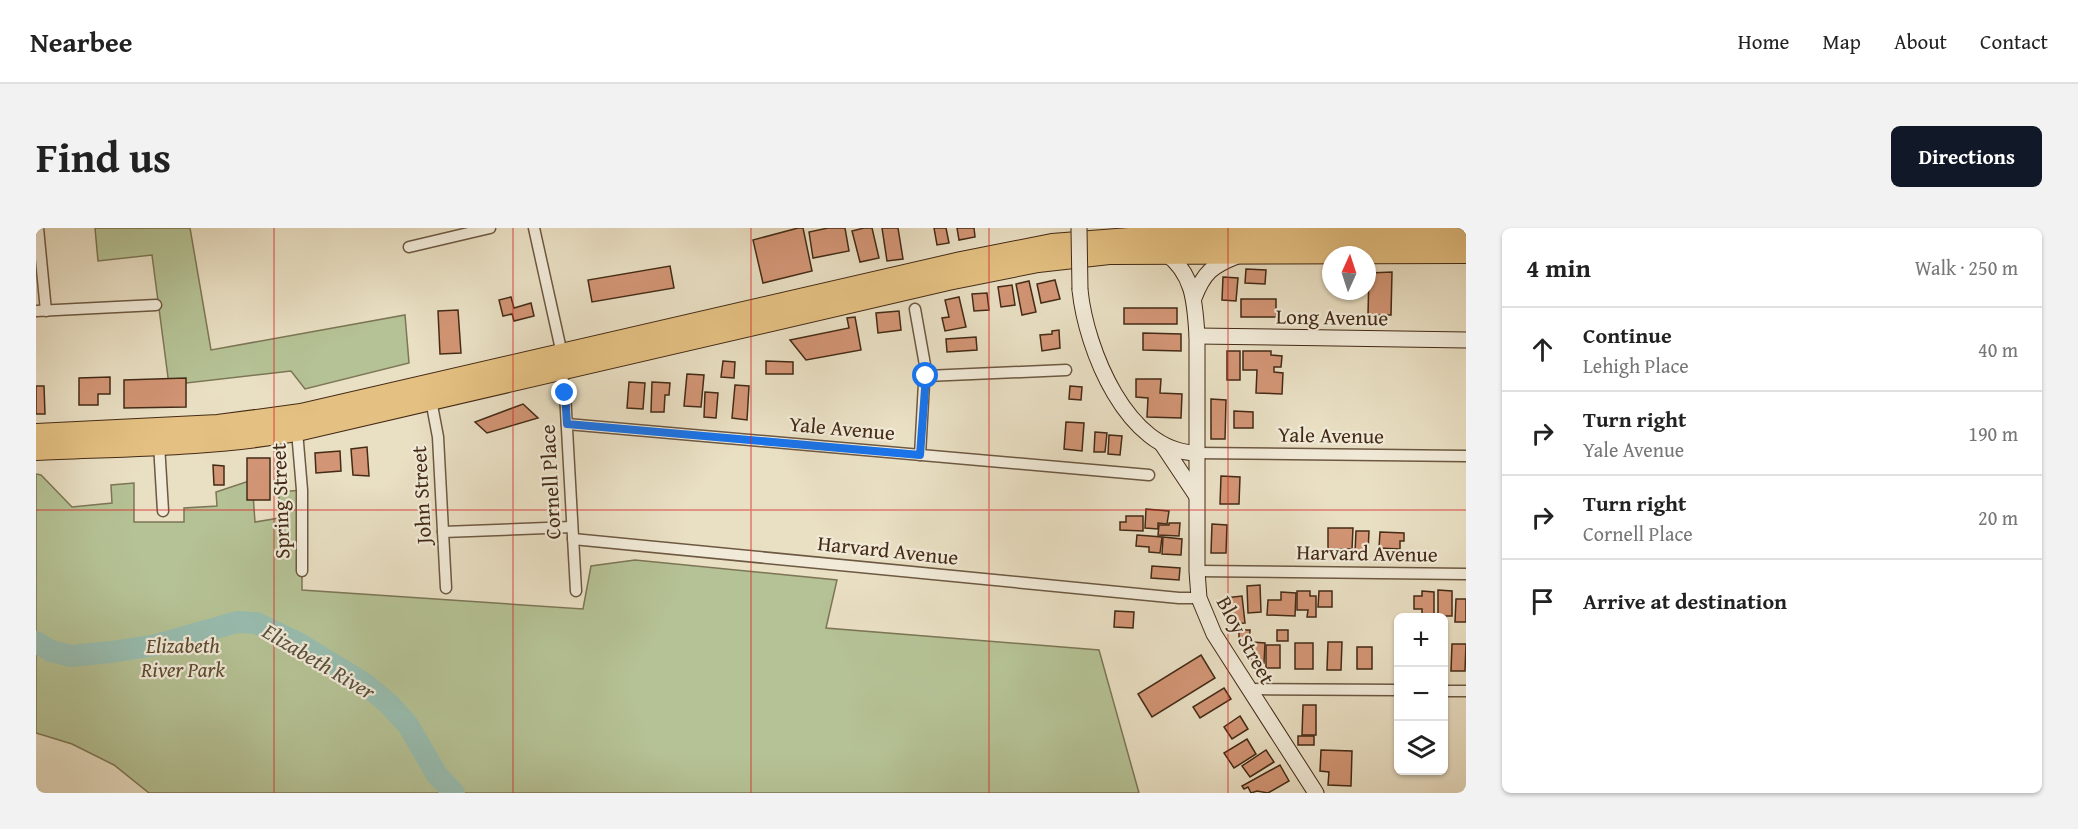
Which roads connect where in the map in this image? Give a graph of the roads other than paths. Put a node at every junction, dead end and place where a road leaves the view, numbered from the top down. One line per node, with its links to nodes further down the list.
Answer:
1 (38, 228): 15 (street)
2 (490, 228): 9 (street)
3 (534, 228): 18 (street, Cornell Place)
4 (1080, 228): 26 (street, bridge)
5 (1211, 228): 8 (street)
6 (1150, 232): 8 (highway); 18 (highway)
7 (1466, 237): 8 (highway)
8 (1244, 245): 10 (highway); 11 (highway); 12 (street)
9 (409, 247)
10 (1165, 253): 12 (street, Bloy Street); 18 (highway)
11 (1466, 253)
12 (1194, 298): 16 (street, Bloy Street)
13 (156, 304): 15 (street)
14 (915, 309): 20 (street)
15 (41, 311)
16 (1197, 336): 17 (street, Long Avenue); 28 (street, Bloy Street)
17 (1466, 340)
18 (562, 362): 21 (highway); 22 (street, Cornell Place); 24 (highway)
19 (1066, 370): 20 (street)
20 (926, 376): 29 (street)
21 (431, 400): 23 (highway); 35 (street, John Street)
22 (567, 424): 29 (street, Yale Avenue); 34 (street, Cornell Place)
23 (297, 430): 25 (highway); 37 (street, Spring Street)
24 (36, 434)
25 (159, 444): 27 (highway); 33 (street)
26 (1161, 444): 28 (street); 32 (street)
27 (36, 450)
28 (1196, 453): 30 (street, Yale Avenue); 32 (street, Bloy Street)
29 (920, 455): 31 (street, Yale Avenue)
30 (1466, 456)
31 (1149, 475)
32 (1196, 495): 38 (street, Bloy Street)
33 (163, 511)
34 (572, 527): 35 (street); 36 (street, Cornell Place)
35 (443, 532): 40 (street, John Street)
36 (573, 539): 41 (street, Cornell Place); 42 (street, Harvard Avenue)
37 (302, 571)
38 (1197, 571): 39 (street, Harvard Avenue); 42 (street, Bloy Street)
39 (1466, 574)
40 (446, 588)
41 (576, 591)
42 (1199, 598): 43 (street, Bloy Street)
43 (1249, 689): 44 (street); 47 (street, Bloy Street)
44 (1394, 690)
45 (1448, 691): 46 (street)
46 (1466, 691)
47 (1312, 792)

